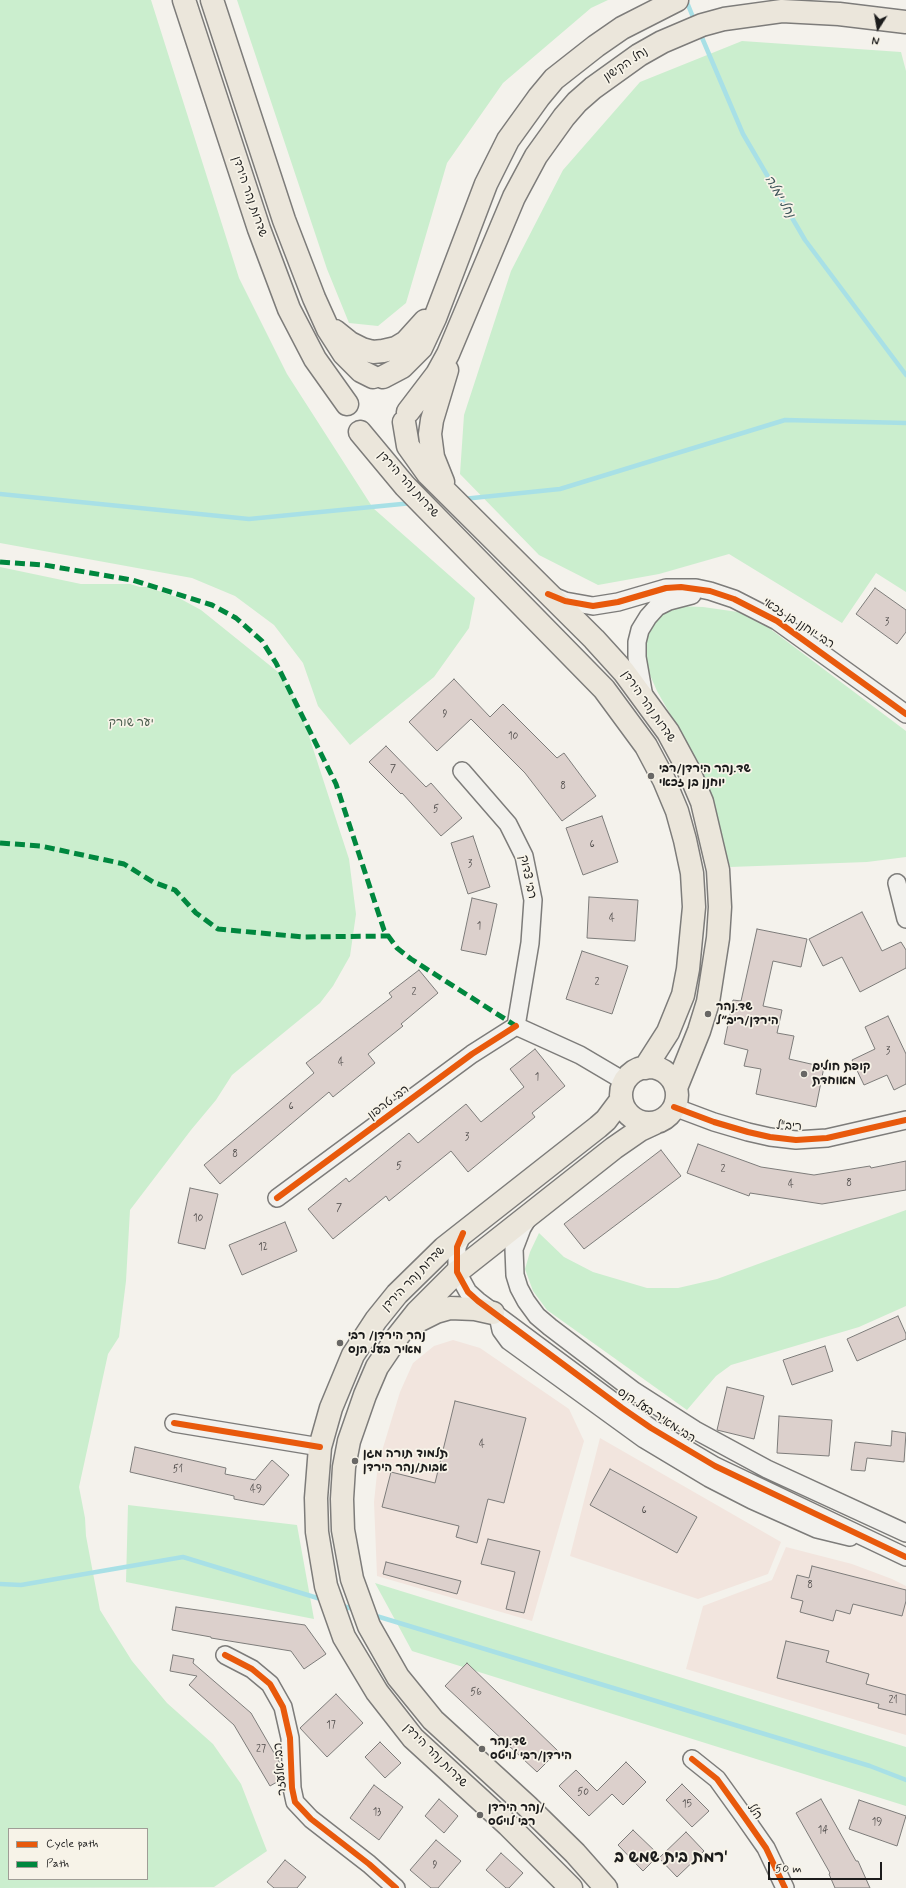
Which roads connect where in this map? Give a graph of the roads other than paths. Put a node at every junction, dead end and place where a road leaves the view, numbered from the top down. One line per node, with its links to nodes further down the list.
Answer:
1 (184, 0): 9 (main road, שדרות נהר הירדן)
2 (212, 0): 7 (main road)
3 (677, 0): 5 (main road)
4 (906, 22): 6 (main road, נחל הקישון)
5 (442, 299): 7 (main road); 8 (main road)
6 (470, 305): 10 (main road); 12 (main road)
7 (324, 320): 8 (main road)
8 (378, 377): 9 (main road); 10 (main road)
9 (347, 404): 11 (main road)
10 (406, 417): 11 (main road); 12 (main road, שדרות נהר הירדן)
11 (360, 432): 21 (main road, שדרות נהר הירדן)
12 (452, 499): 13 (main road, שדרות נהר הירדן)
13 (548, 594): 14 (street, רבי יוחנן בן זכאי); 15 (main road, שדרות נהר הירדן)
14 (734, 598): 15 (street, רבי יוחנן בן זכאי); 16 (street, רבי יוחנן בן זכאי)
15 (645, 699): 23 (main road, שדרות נהר הירדן)
16 (906, 714)
17 (462, 772): 20 (street, רבי צדוק)
18 (897, 883): 19 (street)
19 (906, 919)
20 (516, 1026): 22 (street); 26 (street, רבי טרפון)
21 (645, 1068): 22 (main road); 23 (main road)
22 (622, 1091): 25 (main road); 28 (main road, שדרות נהר הירדן)
23 (675, 1098): 24 (street, ריב"ל); 25 (main road)
24 (906, 1120)
25 (655, 1123): 27 (main road, שדרות נהר הירדן)
26 (277, 1198)
27 (532, 1212): 29 (main road, שדרות נהר הירדן); 34 (street, רבי מאיר בעל הנס)
28 (463, 1233): 29 (street, רבי מאיר בעל הנס); 33 (main road, שדרות נהר הירדן)
29 (458, 1272): 30 (street, רבי מאיר בעל הנס); 31 (main road, שדרות נהר הירדן)
30 (496, 1314): 31 (main road); 35 (street, רבי מאיר בעל הנס)
31 (404, 1328): 40 (main road, שדרות נהר הירדן)
32 (174, 1424): 33 (street)
33 (320, 1447): 39 (main road, שדרות נהר הירדן)
34 (906, 1533)
35 (906, 1556)
36 (225, 1655): 38 (street, רבי אלעזר)
37 (692, 1759): 41 (street, הלל)
38 (396, 1888)
39 (571, 1888)
40 (606, 1888)
41 (785, 1888)

